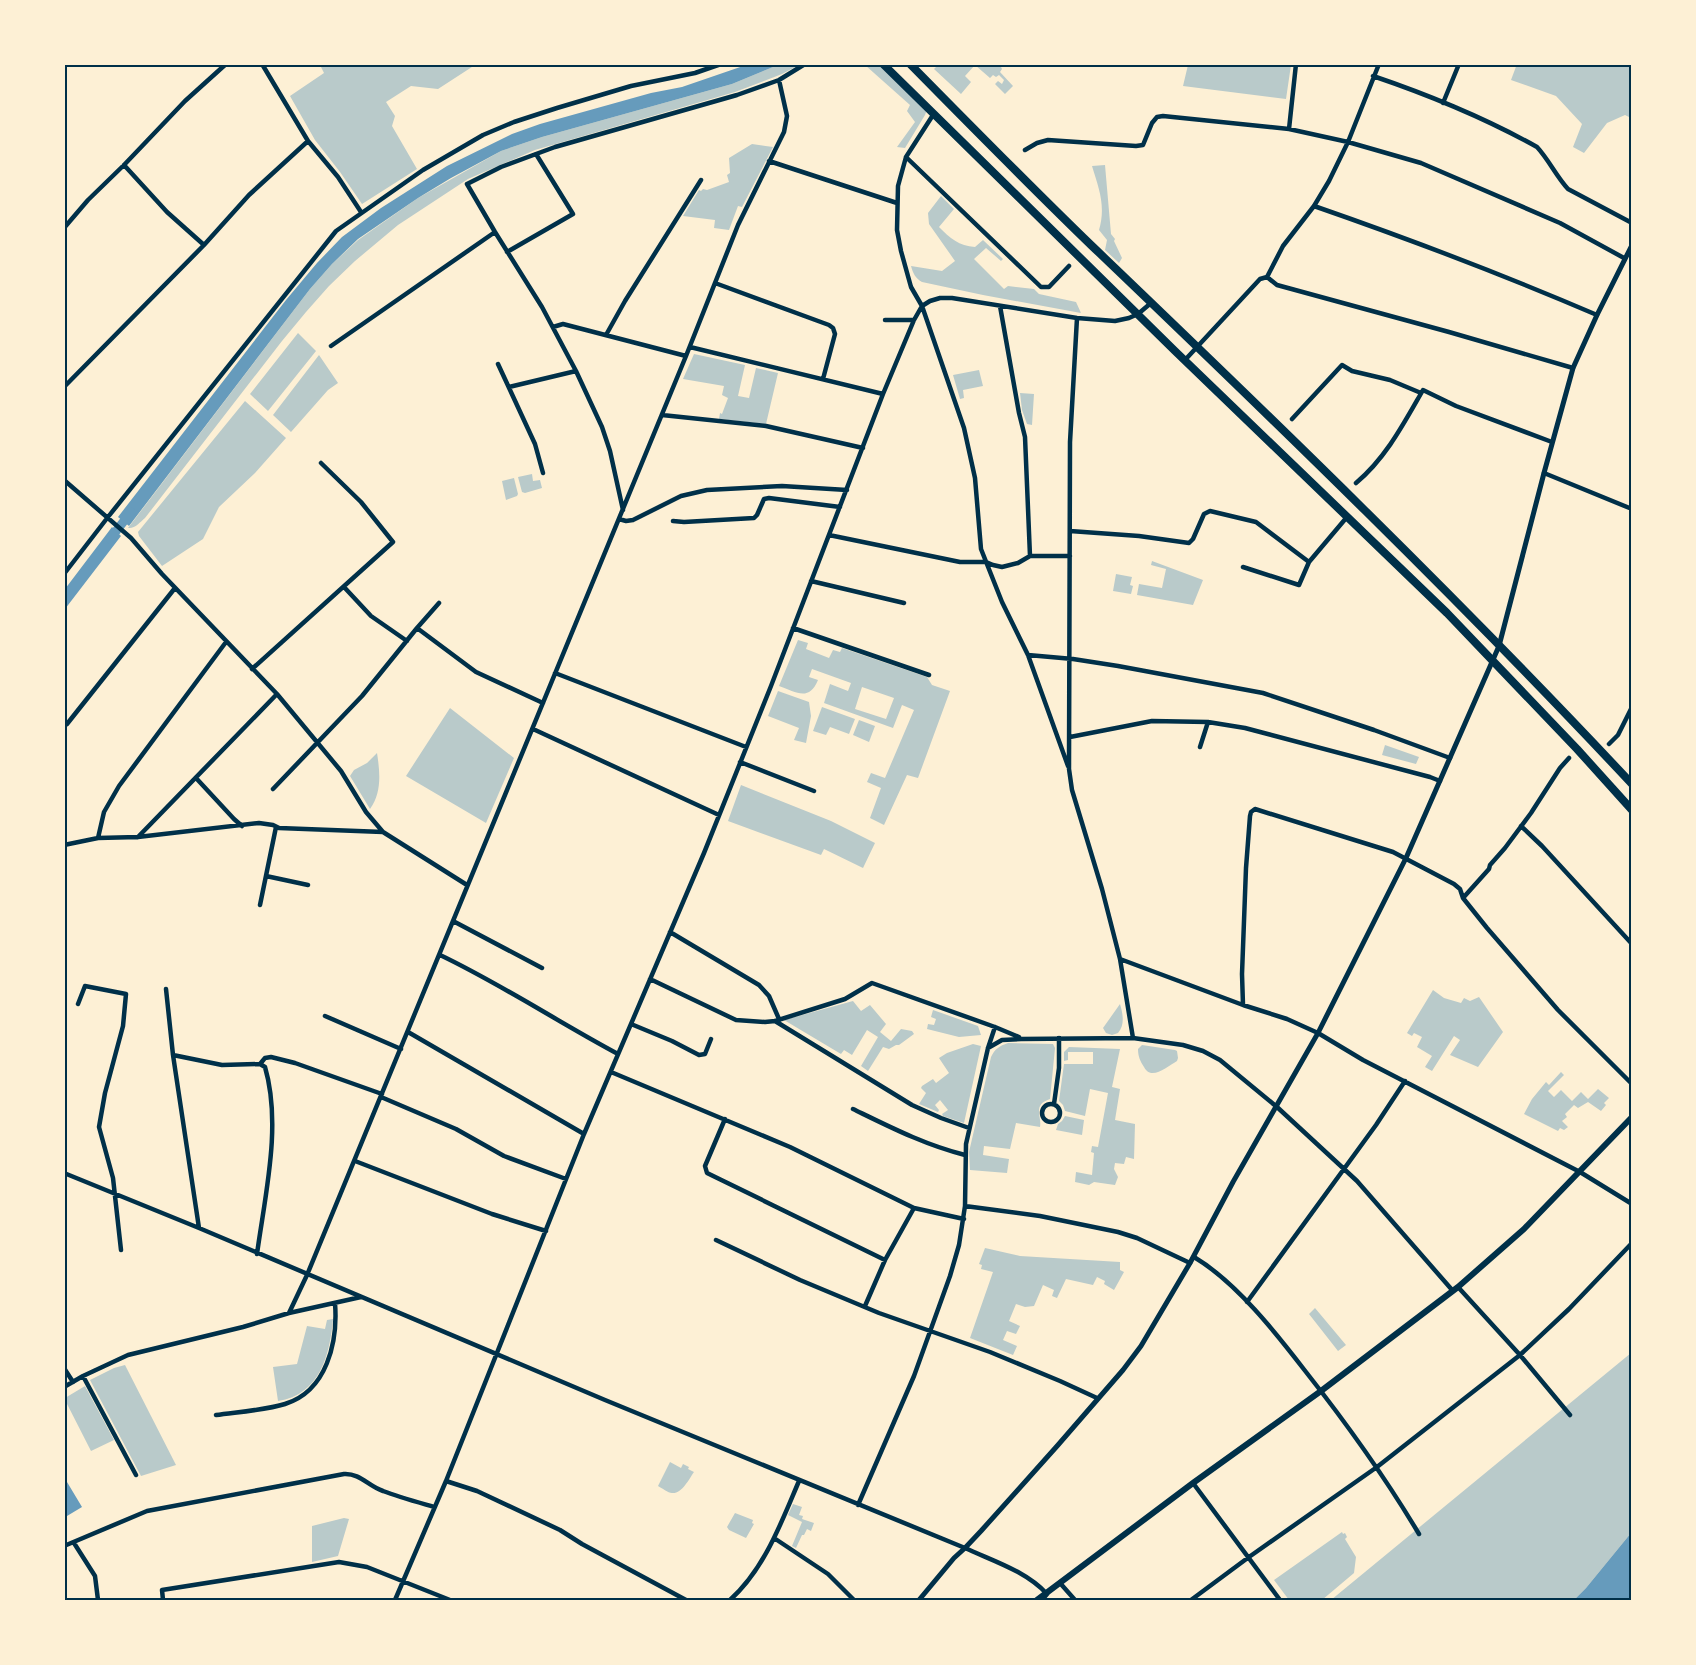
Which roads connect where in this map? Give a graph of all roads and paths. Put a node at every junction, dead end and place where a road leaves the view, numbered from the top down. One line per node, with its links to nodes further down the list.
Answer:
1 (226, 64): 21 (street)
2 (262, 64): 15 (street)
3 (721, 64): 25 (street)
4 (805, 64): 11 (street)
5 (883, 64): 13 (highway)
6 (910, 64): 36 (highway)
7 (1296, 64): 14 (street)
8 (1379, 64): 10 (street)
9 (1459, 64): 12 (street)
10 (1373, 76): 12 (street); 16 (street)
11 (779, 80): 18 (street); 20 (street)
12 (1443, 103): 26 (street)
13 (933, 115): 19 (street); 39 (highway)
14 (1289, 129): 16 (street); 17 (street)
15 (308, 141): 25 (street); 29 (street)
16 (1348, 142): 24 (street); 32 (street)
17 (1025, 150)
18 (536, 154): 28 (street); 31 (street)
19 (906, 157): 23 (street); 33 (street)
20 (769, 161): 23 (street); 35 (street)
21 (124, 165): 27 (street); 29 (street)
22 (701, 180): 45 (street)
23 (897, 203): 37 (street)
24 (1314, 206): 34 (street); 40 (street)
25 (362, 212): 73 (street)
26 (1632, 223)
27 (64, 228)
28 (495, 232): 31 (street); 46 (street)
29 (204, 245): 55 (street)
30 (1632, 245): 32 (street)
31 (507, 252): 44 (street)
32 (1624, 258): 40 (street)
33 (1069, 266)
34 (1267, 277): 48 (street); 52 (street)
35 (715, 284): 47 (street); 54 (street)
36 (1151, 303): 39 (street); 48 (highway)
37 (922, 306): 38 (street); 43 (street); 80 (street)
38 (1000, 306): 41 (street); 78 (street)
39 (1138, 314): 41 (street); 50 (highway)
40 (1597, 315): 52 (street)
41 (1077, 318): 76 (street)
42 (885, 320): 43 (street)
43 (914, 320): 58 (street)
44 (553, 327): 45 (street); 53 (street)
45 (606, 335): 49 (street)
46 (331, 346)
47 (690, 347): 49 (street); 54 (street)
48 (1197, 347): 50 (street); 93 (highway)
49 (686, 356): 59 (street)
50 (1185, 360): 72 (highway)
51 (498, 364): 56 (street)
52 (1574, 368): 61 (street)
53 (576, 371): 56 (street); 71 (street)
54 (823, 379): 58 (street)
55 (64, 387)
56 (509, 387): 64 (street)
57 (1421, 393): 60 (street); 61 (street); 67 (street)
58 (883, 394): 62 (street)
59 (662, 415): 62 (street); 71 (street)
60 (1292, 419)
61 (1552, 442): 65 (street)
62 (863, 448): 68 (street)
63 (321, 463): 85 (street)
64 (543, 473)
65 (1544, 473): 70 (street); 93 (street)
66 (64, 480): 73 (street)
67 (1356, 483)
68 (847, 490): 69 (street); 74 (street)
69 (840, 507): 75 (street); 77 (street)
70 (1632, 509)
71 (623, 510): 74 (street)
72 (1347, 517): 81 (street); 96 (highway)
73 (110, 518): 83 (street); 86 (street)
74 (619, 519): 98 (street)
75 (673, 521)
76 (1070, 531): 79 (street); 81 (street)
77 (829, 535): 80 (street); 84 (street)
78 (1030, 556): 79 (street); 80 (street)
79 (1070, 556): 95 (street)
80 (986, 562): 94 (street)
81 (1309, 562): 82 (street)
82 (1243, 567)
83 (64, 574)
84 (812, 581): 88 (street); 90 (street)
85 (344, 587): 91 (street); 97 (street)
86 (175, 588): 92 (street); 104 (street)
87 (439, 603): 89 (street)
88 (904, 603)
89 (417, 628): 91 (street); 101 (street)
90 (793, 628): 99 (street); 109 (street)
91 (407, 641): 107 (street)
92 (226, 642): 97 (street); 127 (street)
93 (1499, 646): 96 (street); 117 (highway)
94 (1028, 656): 95 (street); 114 (street)
95 (1070, 659): 106 (street); 111 (street)
96 (1493, 660): 111 (street); 120 (highway)
97 (252, 669): 100 (street)
98 (555, 673): 101 (street); 109 (street)
99 (929, 675)
100 (277, 694): 107 (street); 115 (street)
101 (543, 703): 105 (street)
102 (1632, 707): 108 (street)
103 (1208, 722): 106 (street); 110 (street); 116 (street)
104 (67, 724)
105 (533, 729): 121 (street); 132 (street)
106 (1070, 736): 114 (street)
107 (318, 743): 118 (street); 125 (street)
108 (1609, 744)
109 (746, 747): 113 (street)
110 (1200, 747)
111 (1450, 758): 116 (street)
112 (1569, 758): 123 (street)
113 (740, 762): 119 (street); 121 (street)
114 (1069, 769): 139 (street)
115 (196, 778): 122 (street); 126 (street)
116 (1440, 781): 129 (street)
117 (1632, 784)
118 (273, 789)
119 (814, 791)
120 (1632, 810)
121 (719, 815): 136 (street)
122 (242, 826): 124 (street); 126 (street)
123 (1521, 826): 133 (street); 137 (street)
124 (276, 827): 125 (street); 130 (street)
125 (383, 832): 132 (street)
126 (138, 837): 127 (street)
127 (98, 838): 128 (street)
128 (64, 845)
129 (1406, 858): 133 (street); 144 (street); 150 (street)
130 (266, 876): 131 (street); 134 (street)
131 (308, 885)
132 (467, 885): 135 (street)
133 (1463, 898): 162 (street)
134 (260, 905)
135 (453, 921): 138 (street); 140 (street)
136 (670, 932): 141 (street); 146 (street)
137 (1632, 944)
138 (440, 955): 149 (street); 157 (street)
139 (1120, 959): 144 (street); 153 (street)
140 (542, 968)
141 (650, 980): 146 (street); 147 (street)
142 (166, 989): 158 (street)
143 (78, 1004): 177 (street)
144 (1243, 1005): 150 (street)
145 (326, 1016): 156 (street)
146 (777, 1020): 148 (street); 169 (street)
147 (631, 1024): 154 (street); 157 (street)
148 (995, 1027): 151 (street); 155 (street)
149 (408, 1032): 156 (street); 170 (street)
150 (1318, 1033): 161 (street); 165 (street)
151 (1021, 1038): 152 (street); 155 (street)
152 (1059, 1038): 153 (street); 164 (street)
153 (1133, 1038): 165 (street)
154 (711, 1039)
155 (988, 1048): 169 (street)
156 (401, 1049): 163 (street)
157 (618, 1054): 160 (street)
158 (173, 1056): 159 (street); 182 (street)
159 (260, 1064): 163 (street); 187 (street)
160 (611, 1072): 168 (street); 170 (street)
161 (1405, 1081): 173 (street); 174 (street)
162 (1632, 1084)
163 (381, 1096): 172 (street); 176 (street)
164 (1054, 1104): 164 (street)
165 (1277, 1107): 173 (street); 188 (street)
166 (853, 1109): 171 (street)
167 (1632, 1117): 174 (main road)
168 (725, 1119): 180 (street); 189 (street)
169 (969, 1128): 171 (street)
170 (584, 1134): 176 (street)
171 (965, 1155): 179 (street)
172 (355, 1161): 183 (street); 191 (street)
173 (1344, 1169): 192 (street); 194 (street)
174 (1580, 1172): 178 (street); 192 (main road)
175 (64, 1173): 177 (street)
176 (566, 1179): 183 (street)
177 (115, 1194): 182 (street); 186 (street)
178 (1632, 1203)
179 (965, 1206): 181 (street); 190 (street)
180 (914, 1208): 181 (street); 189 (street)
181 (964, 1219): 198 (street)
182 (199, 1228): 187 (street)
183 (546, 1231): 199 (street)
184 (716, 1240): 196 (street)
185 (1632, 1243): 200 (street)
186 (121, 1250)
187 (257, 1254): 191 (street)
188 (1194, 1257): 190 (street); 194 (street)
189 (885, 1260): 196 (street)
190 (1190, 1263): 206 (street)
191 (307, 1275): 193 (street); 197 (street)
192 (1455, 1289): 200 (street); 205 (main road)
193 (361, 1297): 195 (street); 199 (street)
194 (1247, 1302): 205 (street)
195 (335, 1303): 197 (street); 207 (street)
196 (865, 1306): 198 (street)
197 (289, 1313): 202 (street)
198 (930, 1332): 206 (street); 214 (street)
199 (497, 1354): 211 (street); 212 (street)
200 (1520, 1355): 208 (street); 209 (street)
201 (64, 1368): 203 (street)
202 (82, 1376): 203 (street); 210 (street)
203 (73, 1382): 204 (street)
204 (64, 1387)
205 (1321, 1391): 209 (street); 213 (main road)
206 (1097, 1398): 220 (street)
207 (216, 1415)
208 (1570, 1415)
209 (1377, 1467): 216 (street); 221 (street)
210 (136, 1475)
211 (446, 1481): 215 (street); 229 (street)
212 (799, 1481): 214 (street); 217 (street)
213 (1193, 1483): 221 (street); 223 (main road)
214 (858, 1505): 220 (street)
215 (434, 1507): 218 (street); 222 (street)
216 (1419, 1534)
217 (774, 1538): 230 (street); 231 (street)
218 (74, 1543): 219 (street); 225 (street)
219 (64, 1546)
220 (965, 1548): 224 (street); 232 (street)
221 (1249, 1557): 236 (street); 237 (street)
222 (403, 1582): 226 (street); 227 (street); 228 (street)
223 (1060, 1583): 224 (main road); 235 (street)
224 (1047, 1594): 233 (main road); 234 (street)
225 (98, 1600)
226 (163, 1600)
227 (395, 1600)
228 (450, 1600)
229 (686, 1600)
230 (730, 1600)
231 (854, 1600)
232 (919, 1600)
233 (1037, 1600)
234 (1042, 1600)
235 (1074, 1600)
236 (1191, 1600)
237 (1280, 1600)

